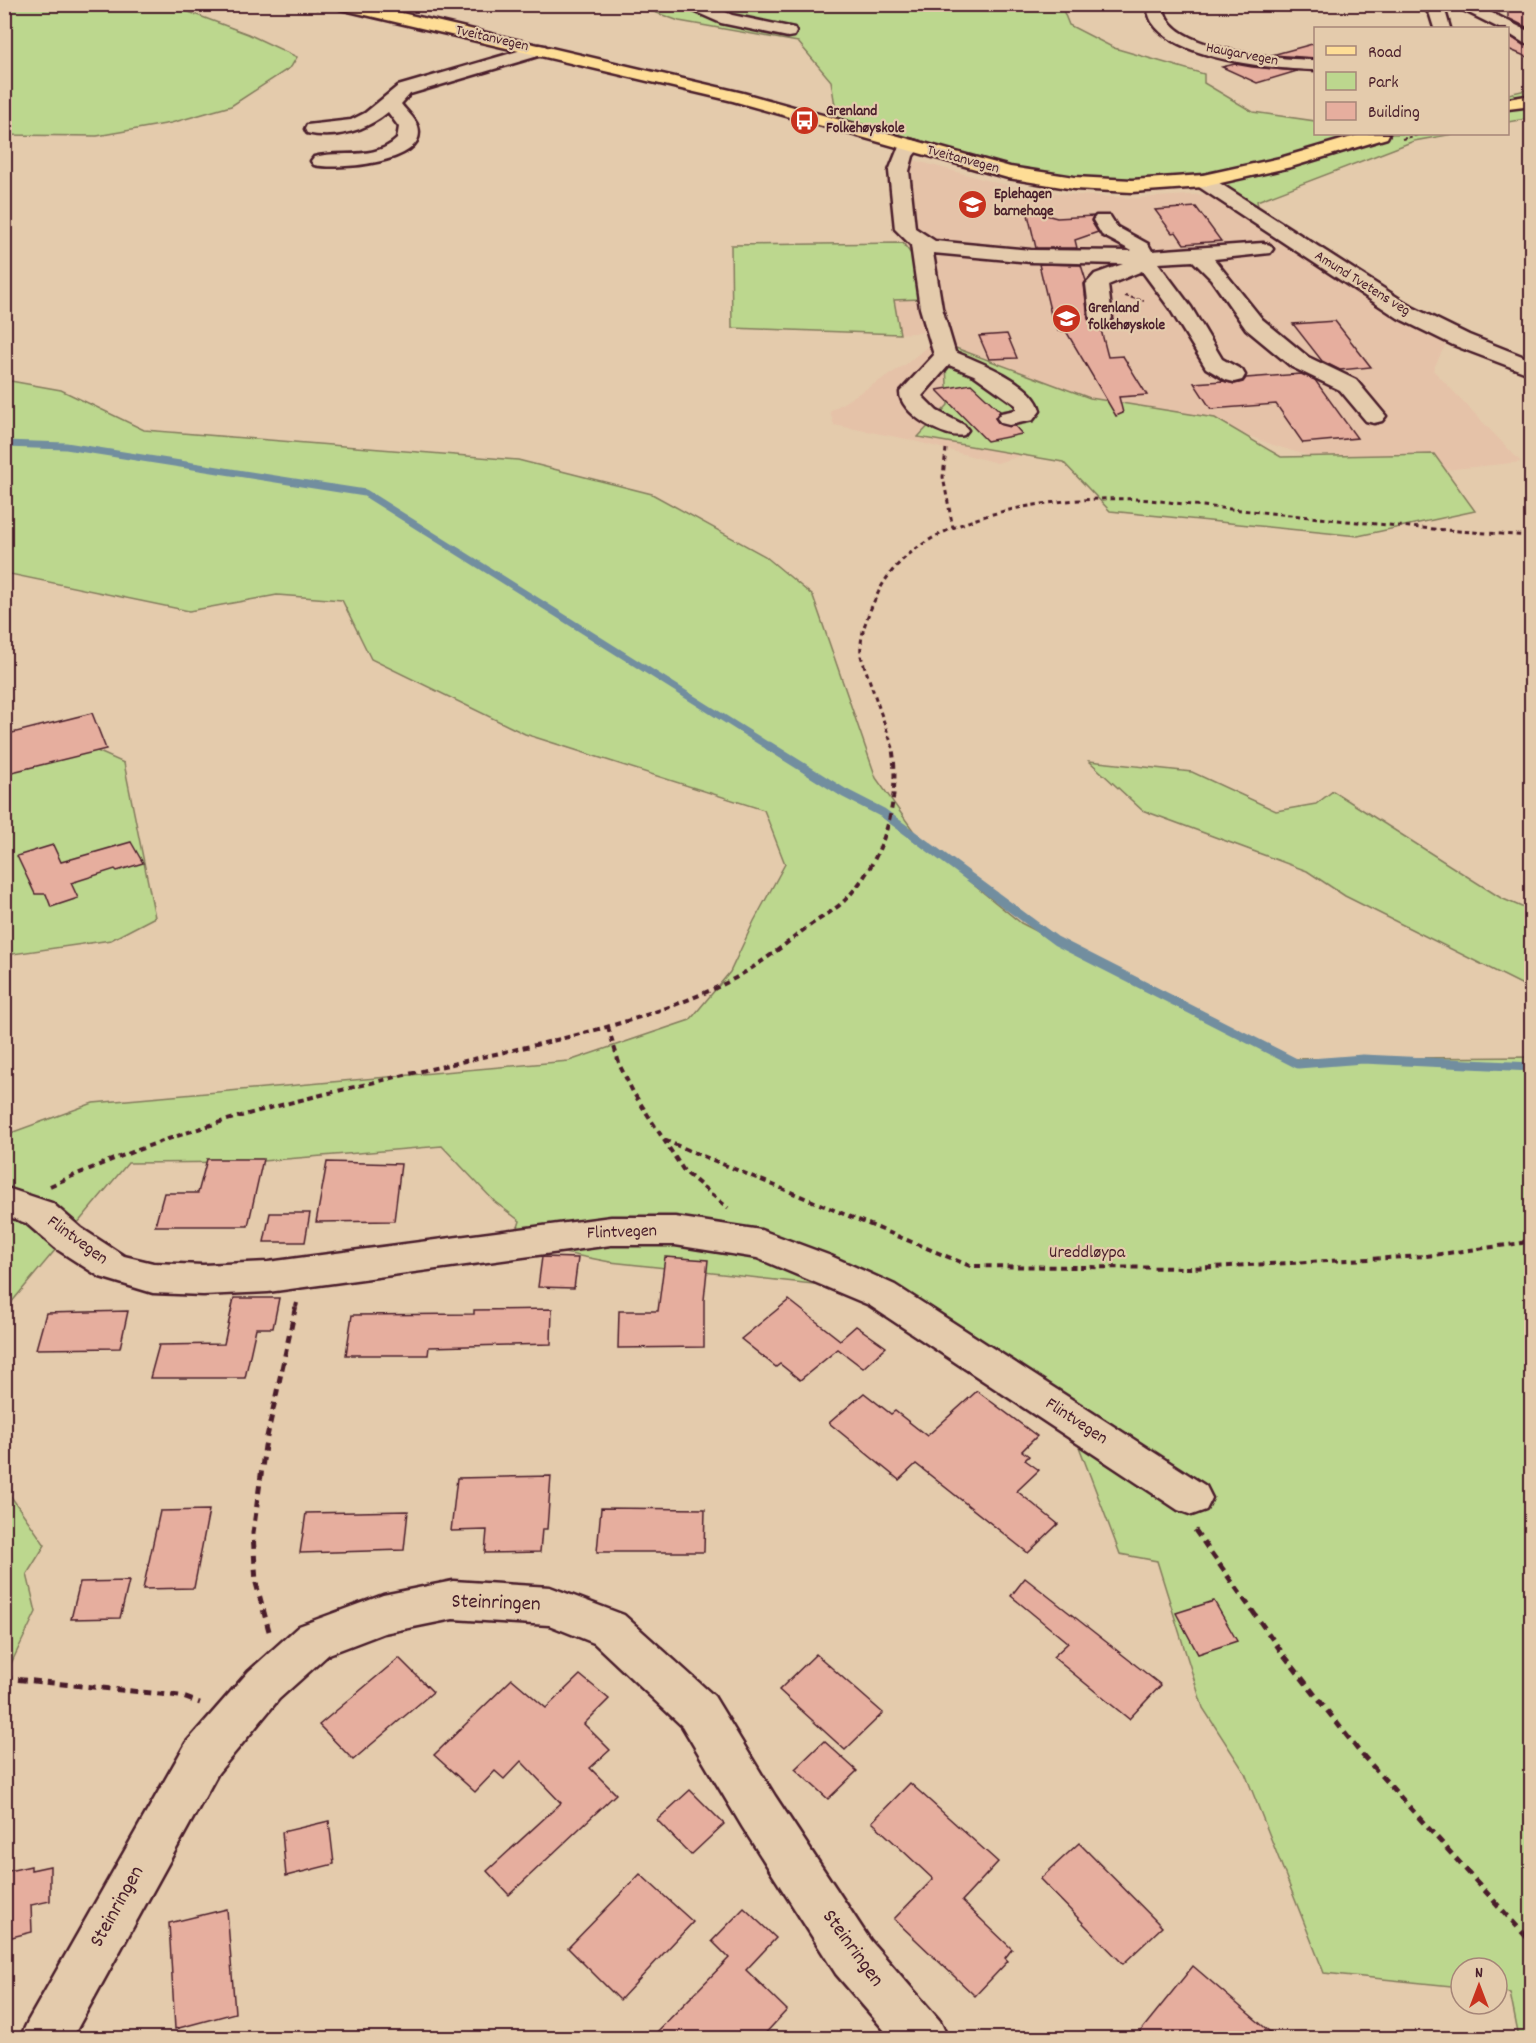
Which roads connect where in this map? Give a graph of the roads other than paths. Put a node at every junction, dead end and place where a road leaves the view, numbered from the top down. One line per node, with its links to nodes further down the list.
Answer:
1 (340, 4): 11 (main road, Tveitanvegen)
2 (693, 4): 9 (street)
3 (1155, 4): 12 (street, Haugarvegen)
4 (1429, 4): 6 (street)
5 (1459, 4): 7 (street)
6 (1442, 27)
7 (1508, 27)
8 (1509, 28): 10 (street)
9 (788, 32)
10 (1530, 39)
11 (539, 50): 13 (street); 18 (main road, Tveitanvegen)
12 (1314, 65)
13 (396, 97): 16 (street); 19 (street)
14 (1532, 100): 15 (main road)
15 (1509, 104)
16 (314, 129)
17 (1377, 135): 20 (main road, Tveitanvegen)
18 (912, 146): 20 (main road, Tveitanvegen); 22 (street)
19 (321, 161)
20 (1203, 181): 28 (street, Amund Tvetens veg)
21 (1103, 220): 25 (street)
22 (921, 244): 25 (street); 27 (street)
23 (1263, 249): 24 (street)
24 (1198, 254): 25 (street); 31 (street)
25 (1146, 260): 26 (street); 29 (street)
26 (1101, 318)
27 (945, 356): 30 (street); 32 (street)
28 (1532, 368)
29 (1234, 375)
30 (1005, 414)
31 (1374, 416)
32 (956, 430)
33 (9, 1201): 34 (street, Flintvegen)
34 (1192, 1498)
35 (45, 2038): 36 (street, Steinringen)
36 (923, 2038)

